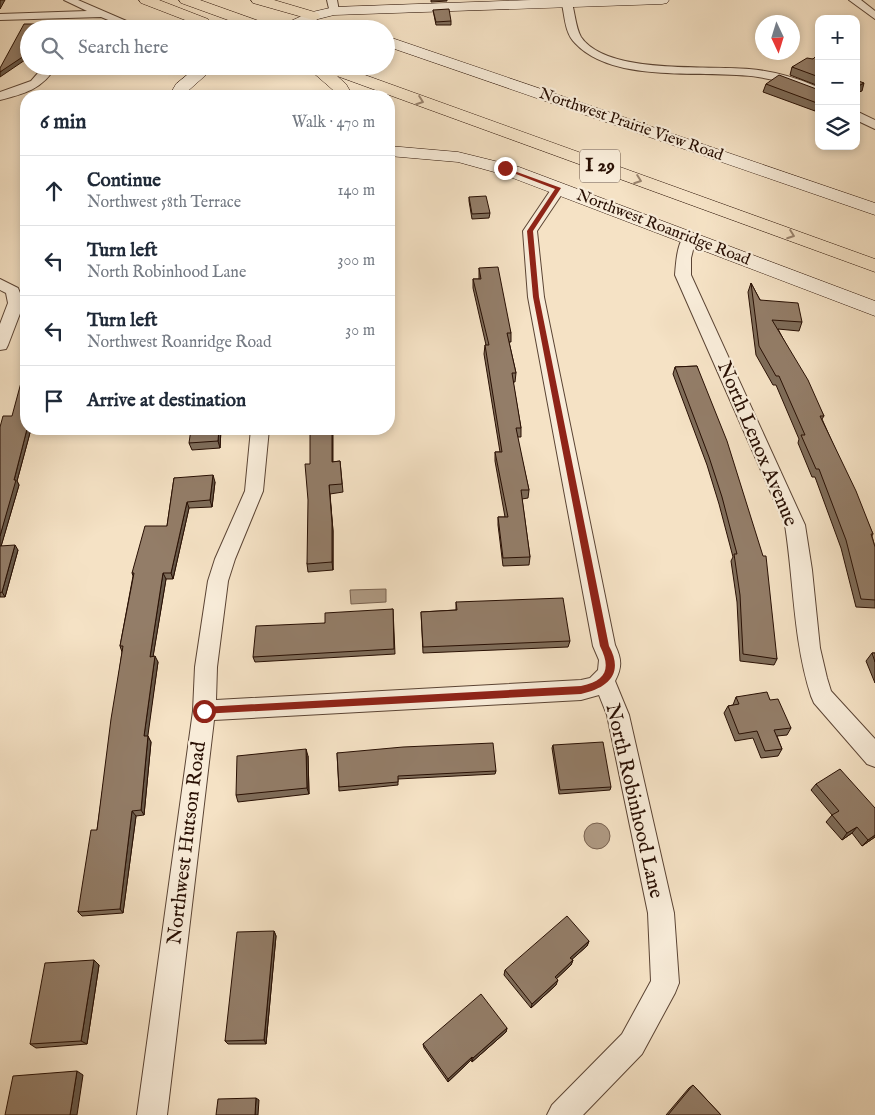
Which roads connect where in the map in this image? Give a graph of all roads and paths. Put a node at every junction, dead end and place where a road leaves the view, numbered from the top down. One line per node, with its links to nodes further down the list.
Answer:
1 (68, 0): 9 (street)
2 (146, 0): 16 (highway)
3 (186, 0): 17 (highway)
4 (258, 0): 11 (highway)
5 (662, 0): 7 (street)
6 (854, 0): 12 (street)
7 (566, 2): 8 (street); 29 (street)
8 (333, 6): 11 (street)
9 (101, 14): 10 (street); 15 (street)
10 (76, 15): 13 (street); 14 (street)
11 (313, 16): 18 (street); 19 (street)
12 (875, 16)
13 (0, 17)
14 (74, 20)
15 (117, 20)
16 (198, 20)
17 (242, 20)
18 (304, 20)
19 (324, 20)
20 (395, 44): 37 (street, Northwest Prairie View Road)
21 (46, 75): 31 (street)
22 (197, 75): 26 (street)
23 (326, 75): 27 (highway)
24 (349, 75): 28 (highway, I 29, one-way to 28)
25 (434, 89): 34 (highway, I 29)
26 (180, 90)
27 (341, 90)
28 (390, 90)
29 (815, 91)
30 (395, 92): 39 (highway, I 29, one-way to 39)
31 (0, 96)
32 (860, 117): 33 (street)
33 (875, 125)
34 (603, 149)
35 (395, 151): 36 (street, Northwest Roanridge Road)
36 (559, 188): 38 (street, Northwest Roanridge Road); 44 (street, North Robinhood Lane)
37 (875, 209)
38 (689, 238): 41 (street, Northwest Roanridge Road); 46 (street, North Lenox Avenue)
39 (875, 266)
40 (5, 286): 42 (street)
41 (875, 309)
42 (0, 345)
43 (259, 435): 45 (street, Northwest Hutson Road)
44 (604, 681): 45 (street); 48 (street, North Robinhood Lane)
45 (204, 711): 47 (street, Northwest Hutson Road)
46 (875, 756)
47 (152, 1115)
48 (562, 1115)

